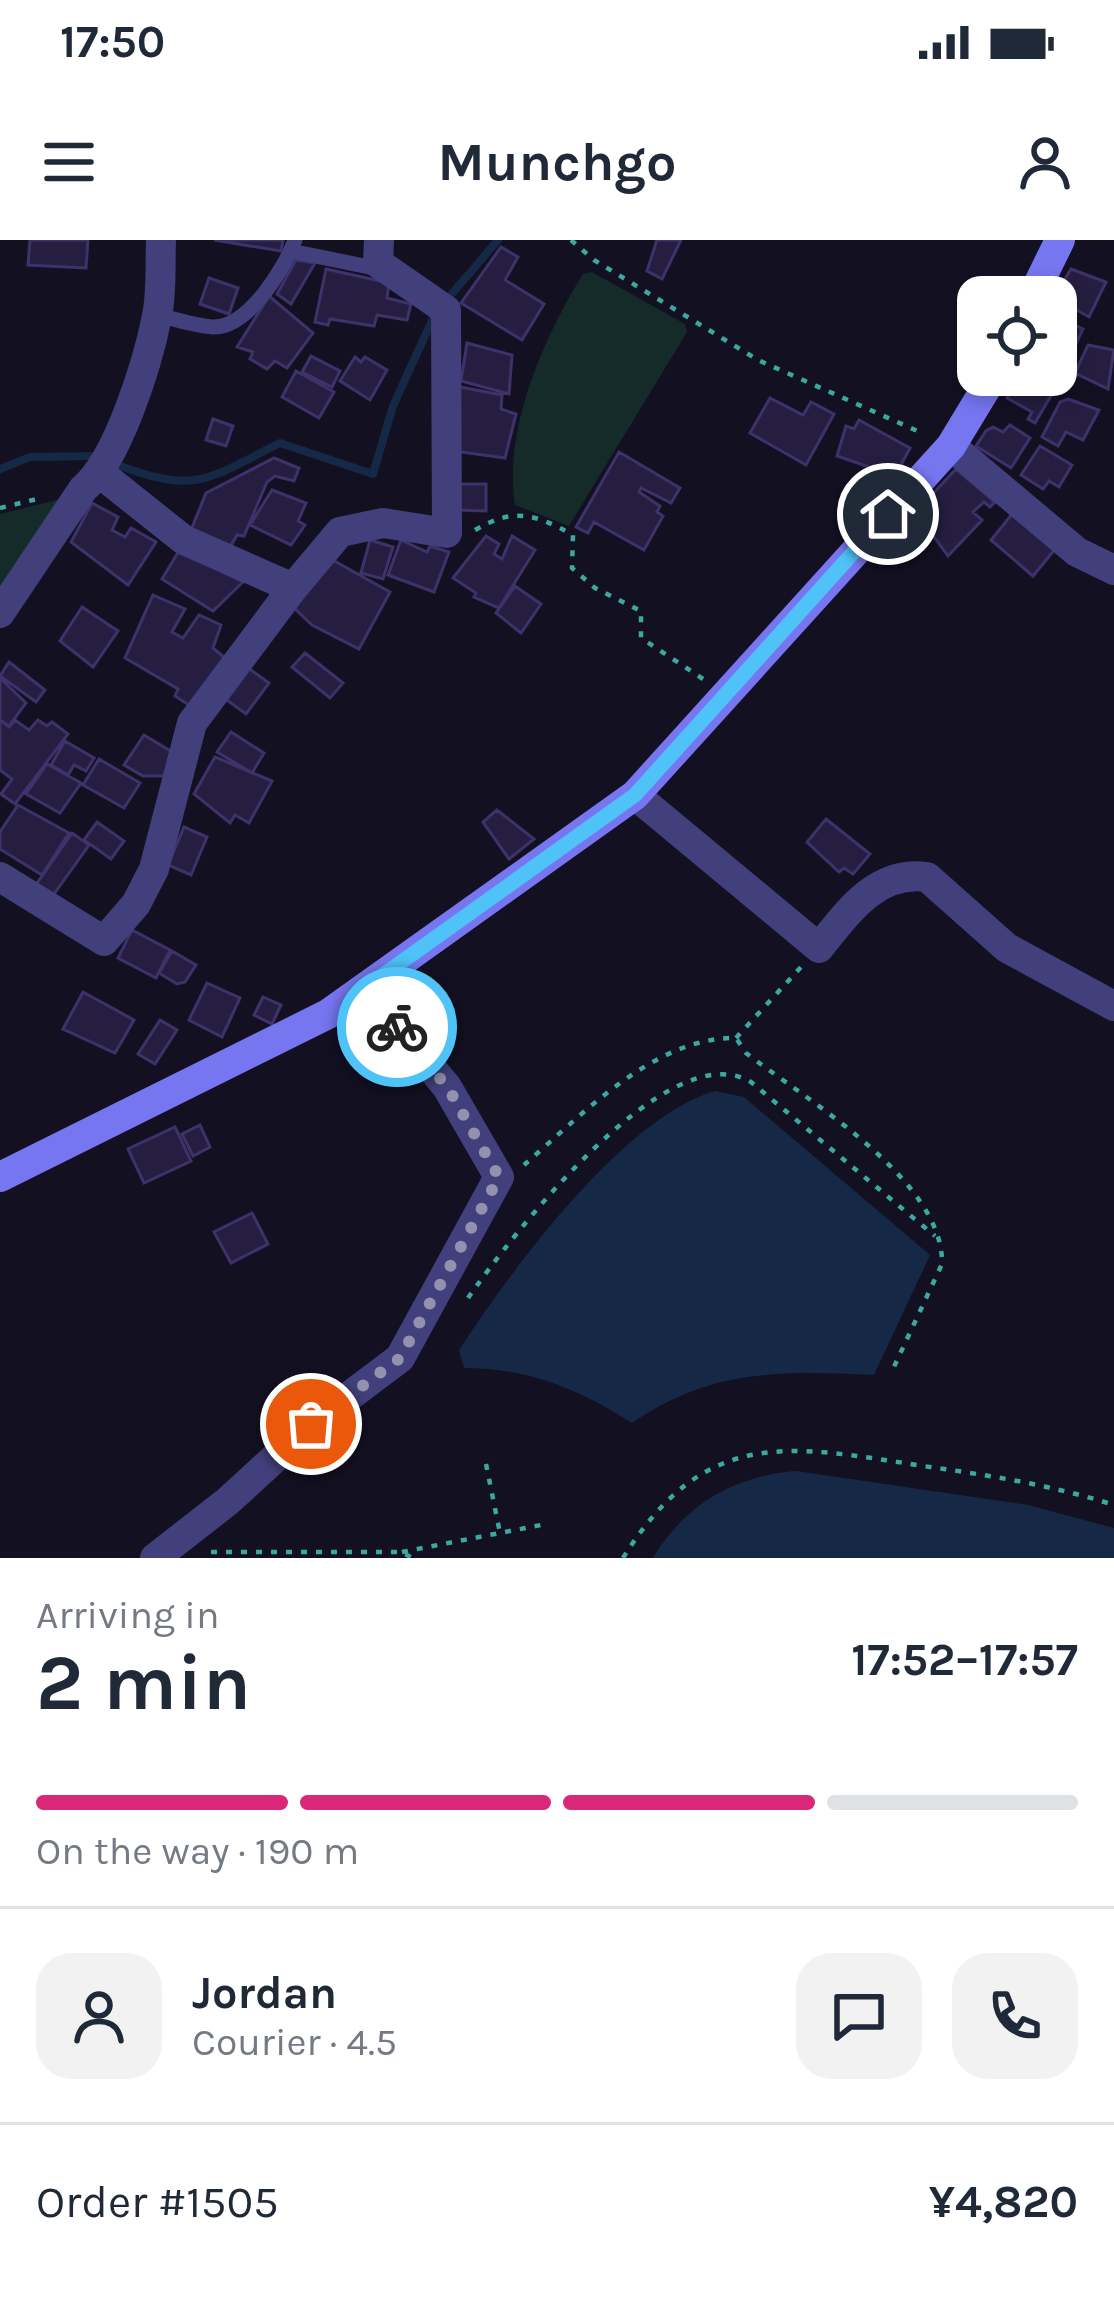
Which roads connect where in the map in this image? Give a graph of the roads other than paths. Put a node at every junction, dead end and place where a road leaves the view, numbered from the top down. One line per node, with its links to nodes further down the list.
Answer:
1 (161, 240): 6 (street)
2 (1060, 240): 5 (street)
3 (293, 245): 4 (lane); 6 (lane)
4 (378, 252): 11 (street)
5 (1042, 276)
6 (157, 315): 9 (street)
7 (981, 396): 8 (street)
8 (951, 446): 10 (street); 13 (street)
9 (101, 474): 11 (street); 12 (street)
10 (1114, 570)
11 (293, 588): 14 (street)
12 (0, 613)
13 (635, 795): 15 (street); 16 (street)
14 (0, 877)
15 (365, 988): 17 (street); 18 (street)
16 (1114, 1006)
17 (0, 1177)
18 (166, 1550)

